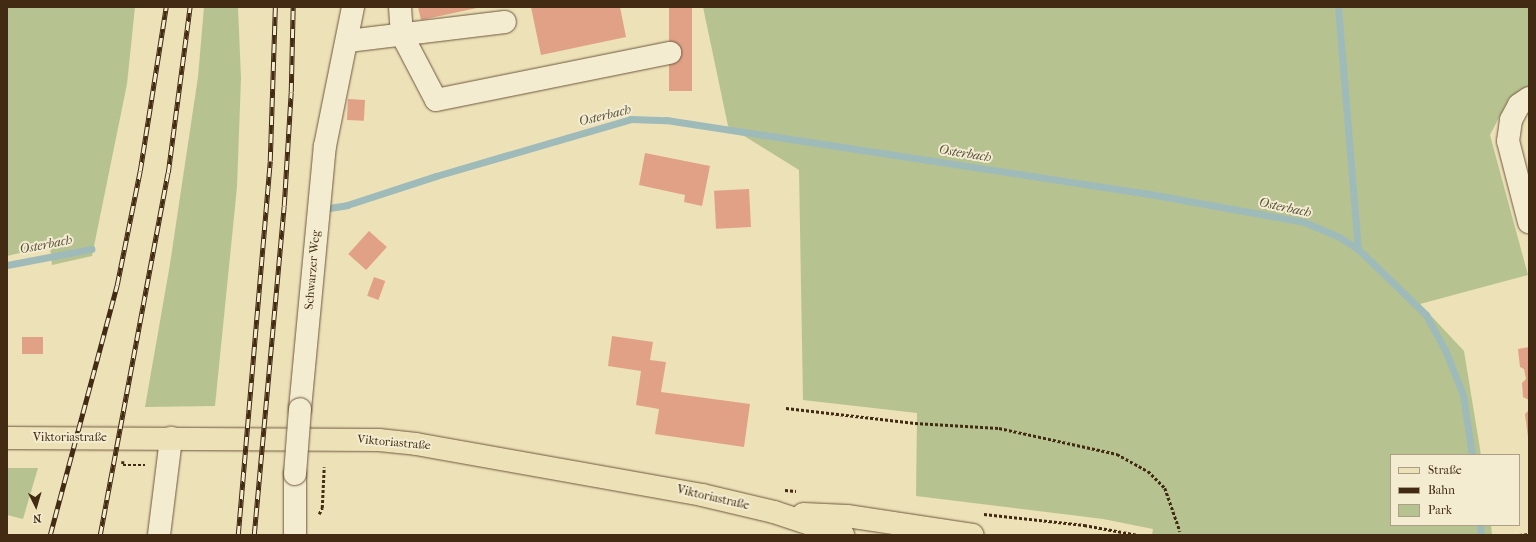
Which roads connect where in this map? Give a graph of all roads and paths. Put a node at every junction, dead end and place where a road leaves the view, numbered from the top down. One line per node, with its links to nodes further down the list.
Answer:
1 (353, 7): 5 (street, Schwarzer Weg)
2 (400, 7): 4 (street)
3 (505, 22): 4 (street)
4 (402, 35): 5 (street); 6 (street)
5 (348, 42): 19 (street, Schwarzer Weg, bridge)
6 (670, 53)
7 (1529, 98): 8 (street)
8 (1529, 222)
9 (786, 408): 16 (path)
10 (7, 438): 11 (main road, Viktoriastraße)
11 (171, 438): 14 (main road, Viktoriastraße); 18 (street)
12 (324, 467): 13 (path)
13 (322, 508)
14 (774, 512): 20 (main road, Viktoriastraße); 21 (main road, Viktoriastraße)
15 (978, 513): 22 (path)
16 (1180, 531)
17 (1529, 534): 23 (path)
18 (159, 535)
19 (295, 535)
20 (843, 535)
21 (973, 535)
22 (1138, 535)
23 (1519, 535)

